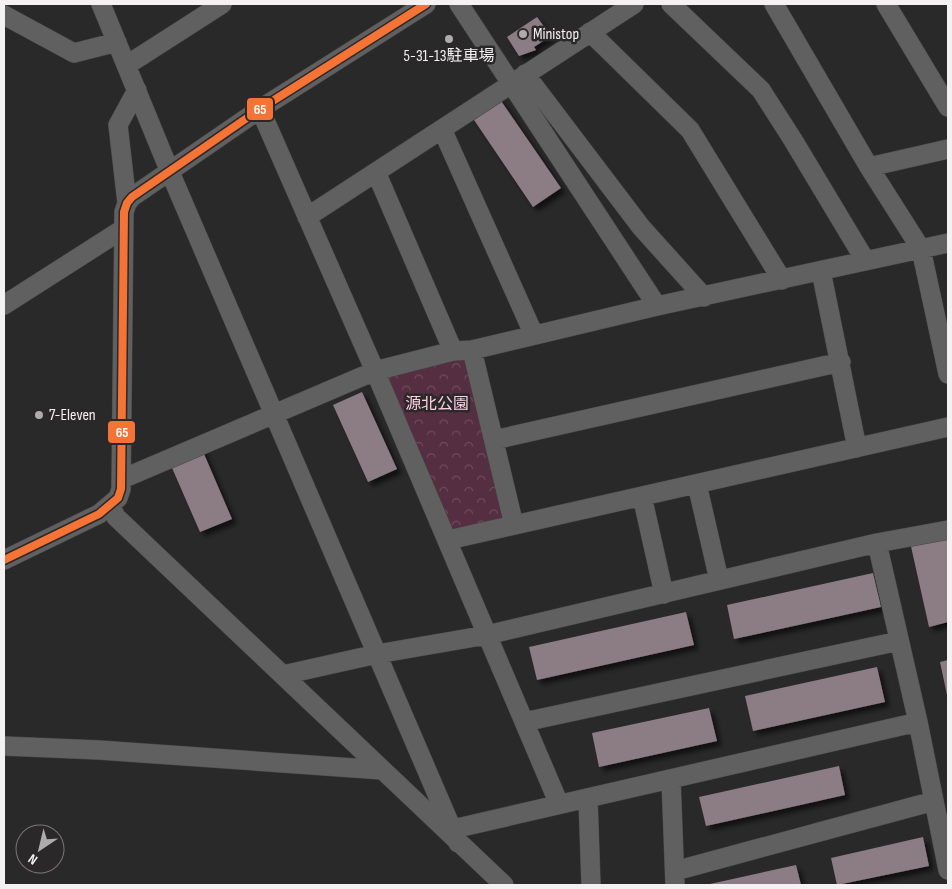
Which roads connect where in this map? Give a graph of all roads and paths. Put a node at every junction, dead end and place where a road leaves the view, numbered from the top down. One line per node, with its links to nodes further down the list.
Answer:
1 (426, 4): 16 (street)
2 (459, 4): 13 (street)
3 (634, 4): 10 (street)
4 (671, 4): 27 (street)
5 (774, 4): 19 (street)
6 (886, 4): 15 (street)
7 (216, 5): 12 (street)
8 (108, 8): 11 (street)
9 (4, 15): 11 (street)
10 (590, 32): 13 (street); 29 (street)
11 (117, 42): 12 (street)
12 (127, 65): 14 (street)
13 (518, 79): 17 (street); 30 (street); 32 (street)
14 (137, 90): 20 (street); 22 (street)
15 (948, 106)
16 (260, 109): 20 (street); 23 (street)
17 (442, 128): 21 (street); 33 (street)
18 (948, 149): 19 (street)
19 (869, 167): 26 (street)
20 (170, 172): 22 (street); 39 (street)
21 (376, 172): 23 (street); 35 (street)
22 (126, 202): 24 (street)
23 (307, 217): 37 (street)
24 (123, 229): 31 (street); 43 (street)
25 (948, 242): 26 (street)
26 (922, 249): 27 (street); 38 (street)
27 (865, 260): 28 (street)
28 (821, 271): 29 (street); 36 (street)
29 (782, 280): 30 (street)
30 (704, 297): 32 (street)
31 (4, 305)
32 (657, 306): 33 (street)
33 (534, 335): 34 (street)
34 (472, 350): 35 (street); 41 (street)
35 (453, 351): 37 (street)
36 (840, 362): 41 (street); 42 (street)
37 (375, 371): 39 (street); 49 (street)
38 (948, 374)
39 (274, 414): 43 (street); 56 (street)
40 (948, 427): 42 (street)
41 (494, 440): 47 (street)
42 (857, 448): 44 (street)
43 (122, 479): 46 (street)
44 (697, 484): 45 (street); 52 (street)
45 (642, 496): 47 (street); 53 (street)
46 (110, 505): 51 (street); 57 (street)
47 (514, 525): 49 (street)
48 (948, 530): 50 (street)
49 (448, 540): 54 (street)
50 (877, 543): 52 (street); 55 (street)
51 (4, 560)
52 (719, 580): 53 (street)
53 (664, 594): 54 (street)
54 (487, 635): 56 (street); 58 (street)
55 (900, 642): 58 (street); 59 (street)
56 (377, 654): 57 (street); 66 (street)
57 (283, 676): 61 (street)
58 (524, 722): 65 (street)
59 (918, 722): 62 (street); 64 (street)
60 (4, 746): 61 (street)
61 (382, 770): 66 (street)
62 (671, 778): 63 (street); 68 (street)
63 (588, 798): 65 (street); 70 (street)
64 (934, 801): 67 (street); 68 (street)
65 (559, 804): 66 (street)
66 (456, 836): 69 (street)
67 (948, 870)
68 (675, 878)
69 (504, 885)
70 (591, 885)

